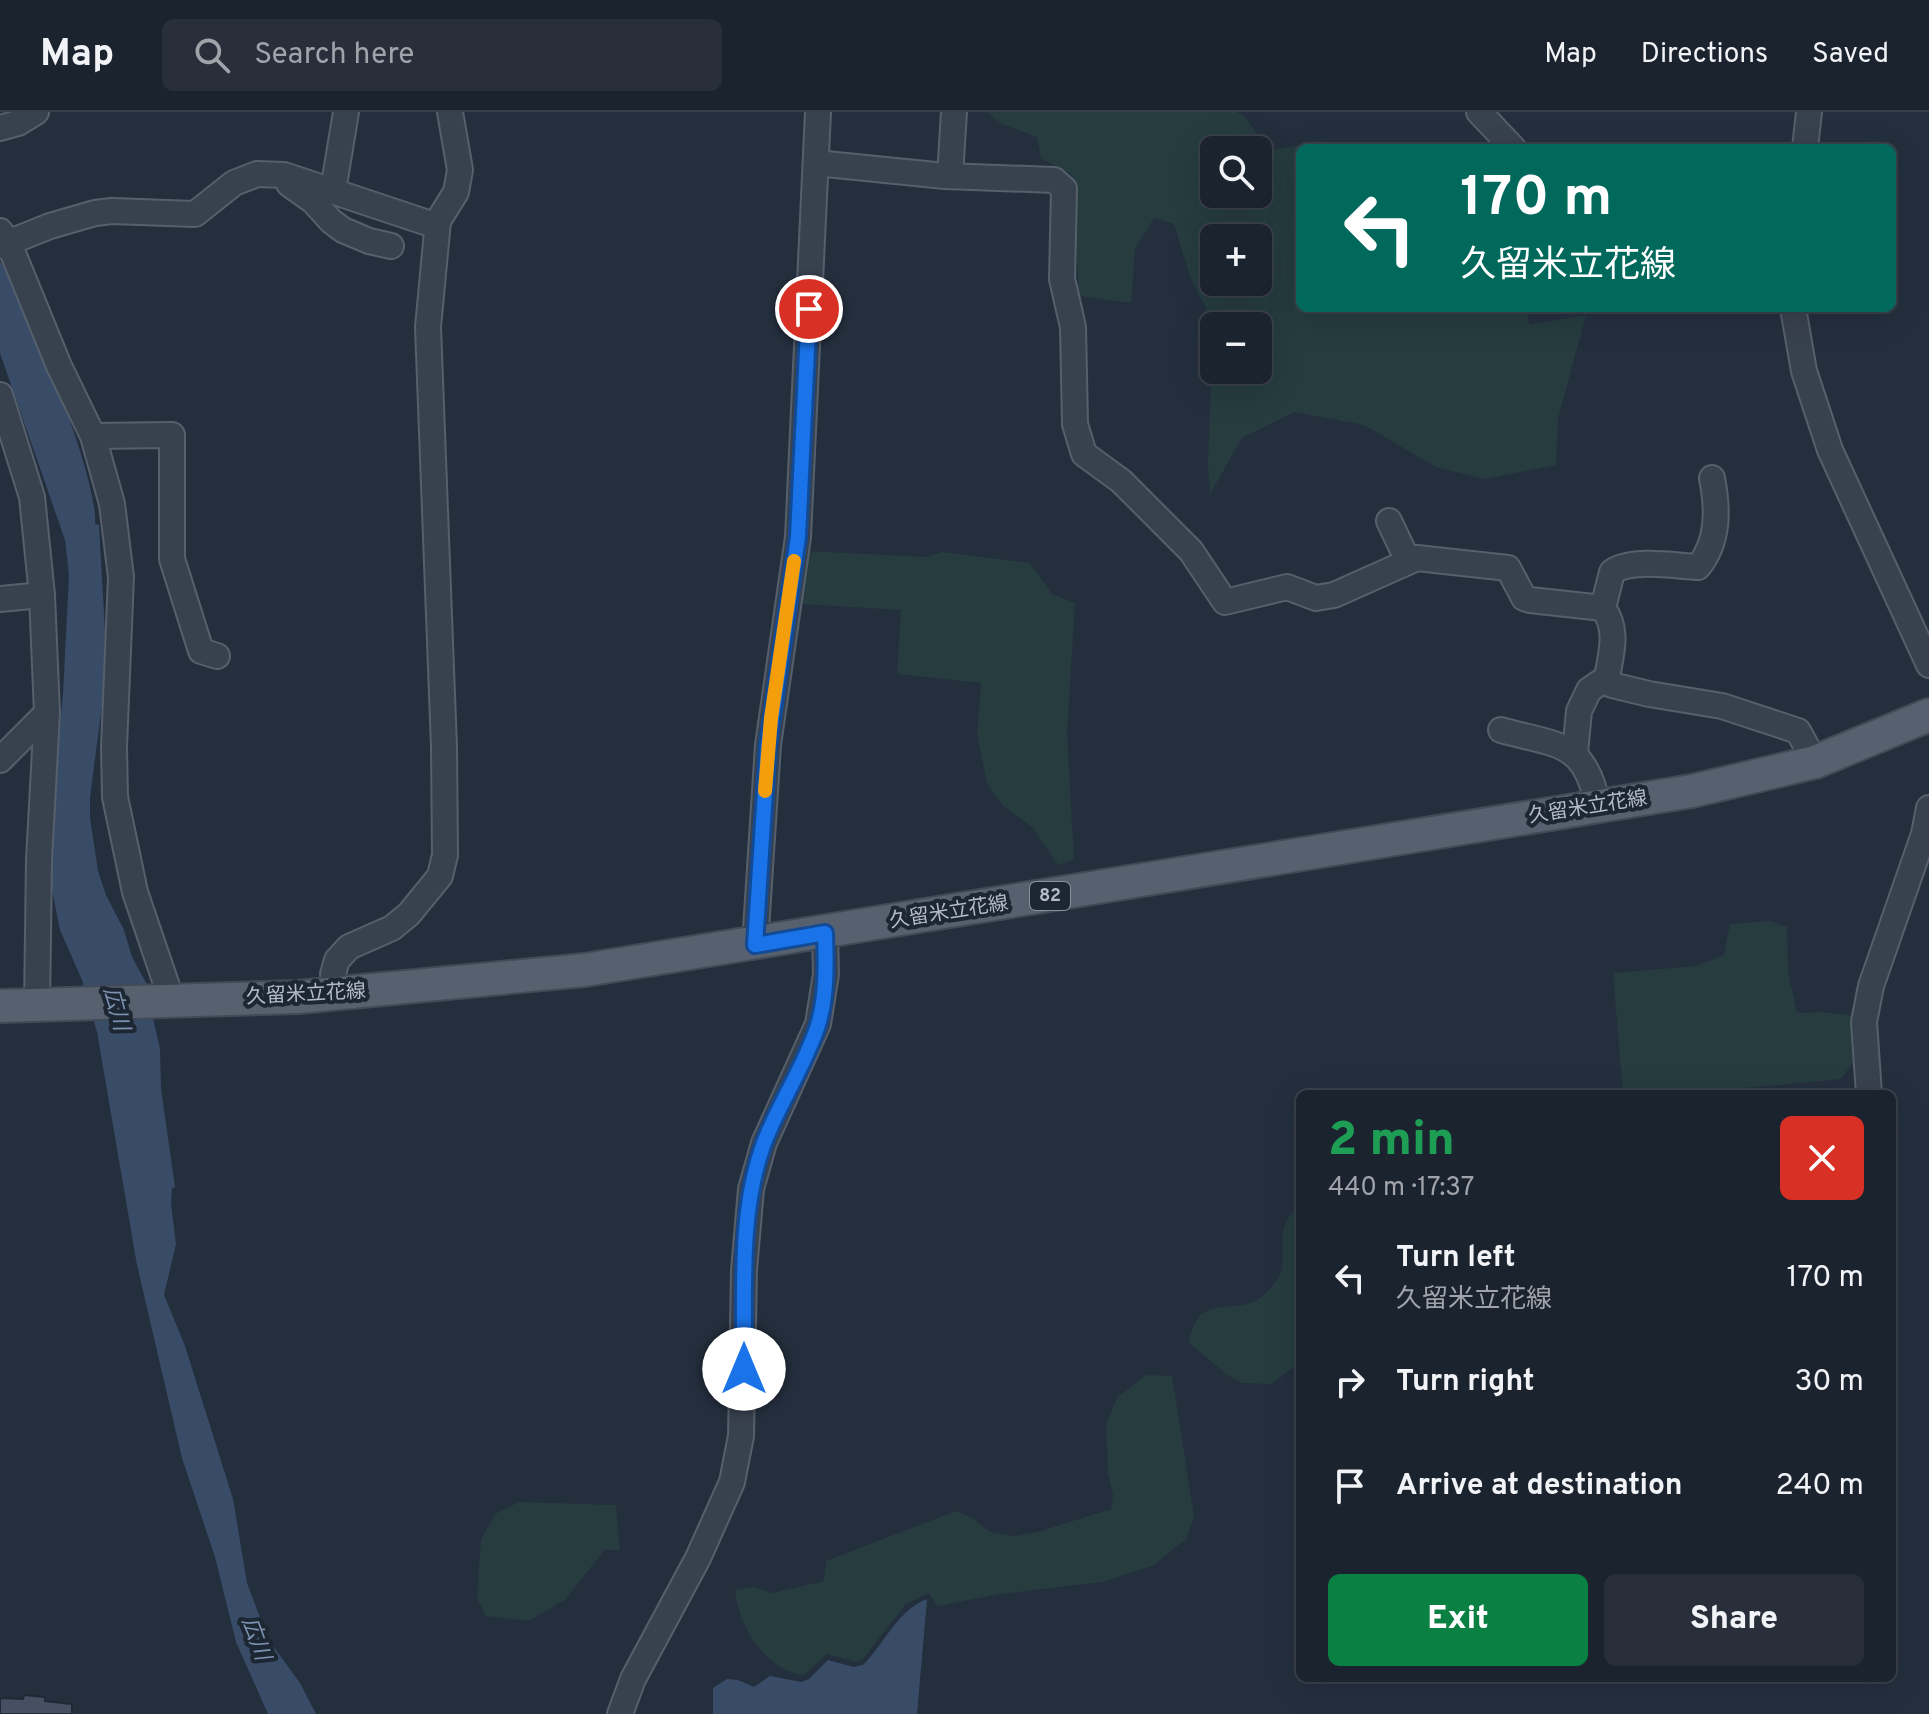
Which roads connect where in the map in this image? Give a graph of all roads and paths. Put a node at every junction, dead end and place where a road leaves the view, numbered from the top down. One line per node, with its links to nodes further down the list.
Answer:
1 (36, 112): 8 (street)
2 (346, 112): 14 (street)
3 (450, 112): 15 (street)
4 (818, 112): 11 (street)
5 (954, 112): 13 (street)
6 (1479, 112): 9 (street)
7 (1809, 112): 10 (street)
8 (0, 128)
9 (1509, 144)
10 (1805, 144)
11 (816, 163): 13 (street); 39 (street)
12 (277, 175): 14 (street); 16 (street); 17 (street)
13 (950, 176): 23 (street)
14 (333, 191): 15 (street)
15 (437, 226): 40 (street)
16 (3, 239): 20 (street)
17 (391, 246)
18 (1794, 312): 28 (street)
19 (0, 395): 24 (street)
20 (93, 436): 27 (street); 41 (street)
21 (1712, 478): 26 (street)
22 (1389, 521): 23 (street)
23 (1408, 561): 26 (street)
24 (42, 595): 25 (street); 30 (street)
25 (0, 599)
26 (1603, 608): 29 (street)
27 (217, 656)
28 (1929, 665)
29 (1607, 678): 33 (street); 35 (street)
30 (47, 713): 34 (street); 43 (street)
31 (1929, 715): 35 (main road, 久留米立花線 / 82)
32 (1501, 730): 33 (street)
33 (1575, 753): 36 (street)
34 (0, 760)
35 (1815, 762): 36 (main road, 久留米立花線 / 82)
36 (1598, 806): 38 (main road, 久留米立花線 / 82)
37 (1929, 808): 44 (street)
38 (825, 933): 39 (main road, 久留米立花線 / 82); 45 (street)
39 (755, 945): 40 (main road, 久留米立花線 / 82)
40 (335, 994): 41 (main road, 久留米立花線 / 82)
41 (165, 1001): 43 (main road, 久留米立花線 / 82)
42 (0, 1006): 43 (main road, 久留米立花線 / 82)
43 (37, 1006)
44 (1869, 1090)
45 (620, 1714)

